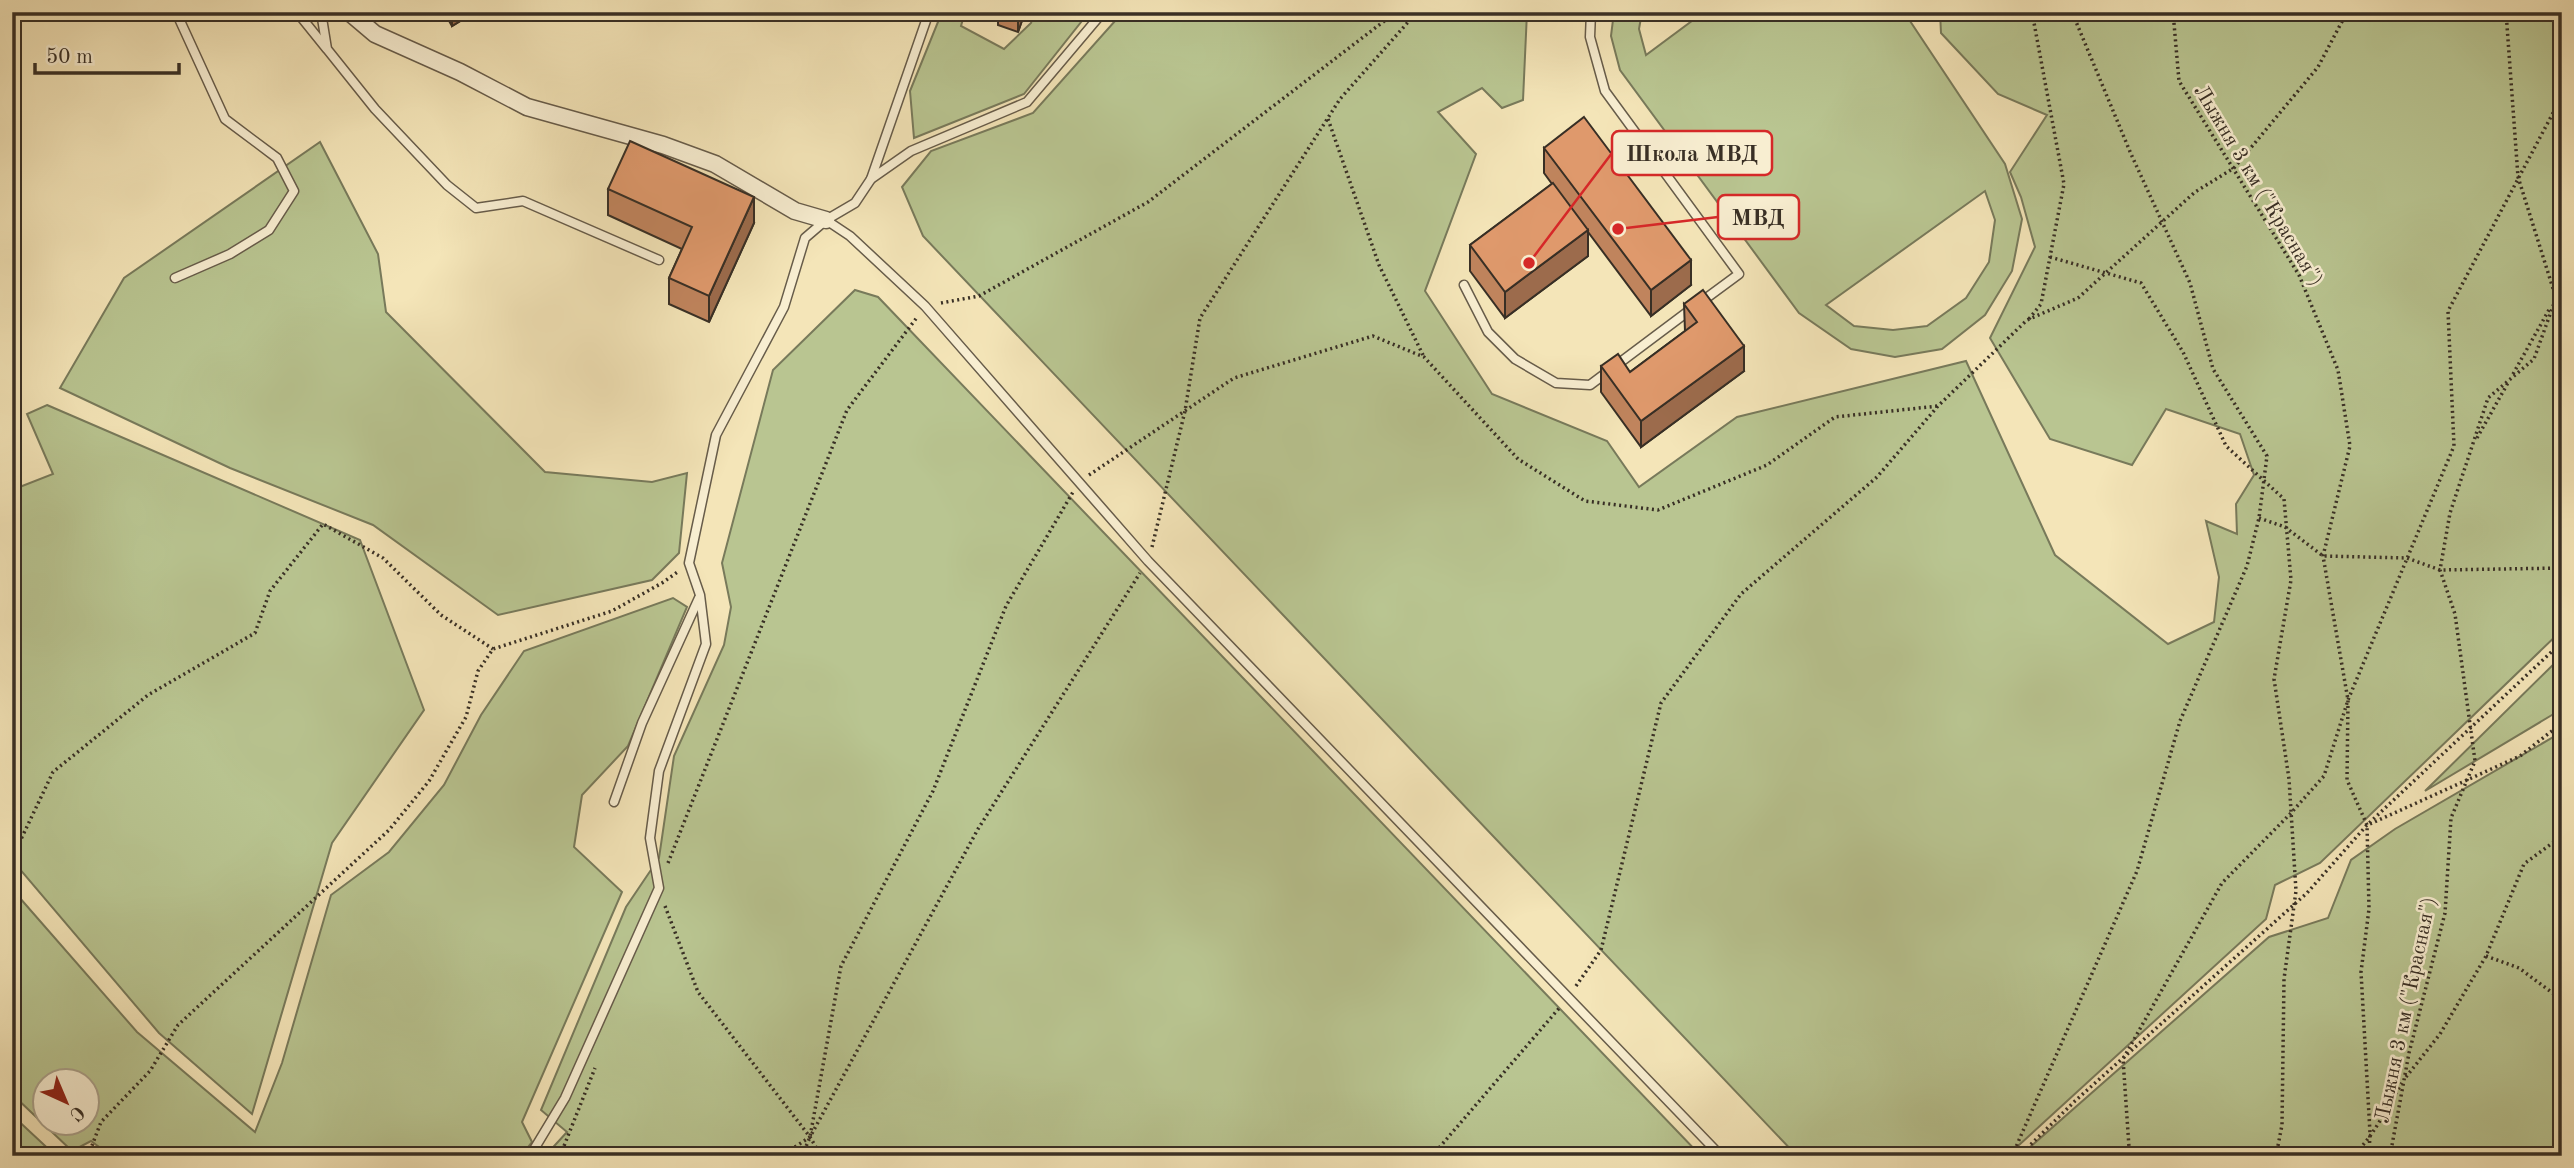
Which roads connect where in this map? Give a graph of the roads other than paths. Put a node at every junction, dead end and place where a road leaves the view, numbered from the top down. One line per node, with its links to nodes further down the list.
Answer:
1 (176, 12): 12 (lane)
2 (297, 12): 8 (lane)
3 (321, 12): 8 (lane)
4 (349, 12): 10 (street)
5 (929, 12): 9 (lane)
6 (1103, 12): 9 (lane)
7 (1591, 12): 13 (lane)
8 (327, 49): 11 (lane)
9 (872, 179): 10 (lane)
10 (826, 220): 14 (lane); 17 (lane)
11 (659, 260)
12 (174, 278)
13 (1464, 285)
14 (700, 595): 15 (lane); 16 (lane)
15 (614, 802)
16 (530, 1156)
17 (1721, 1156)

